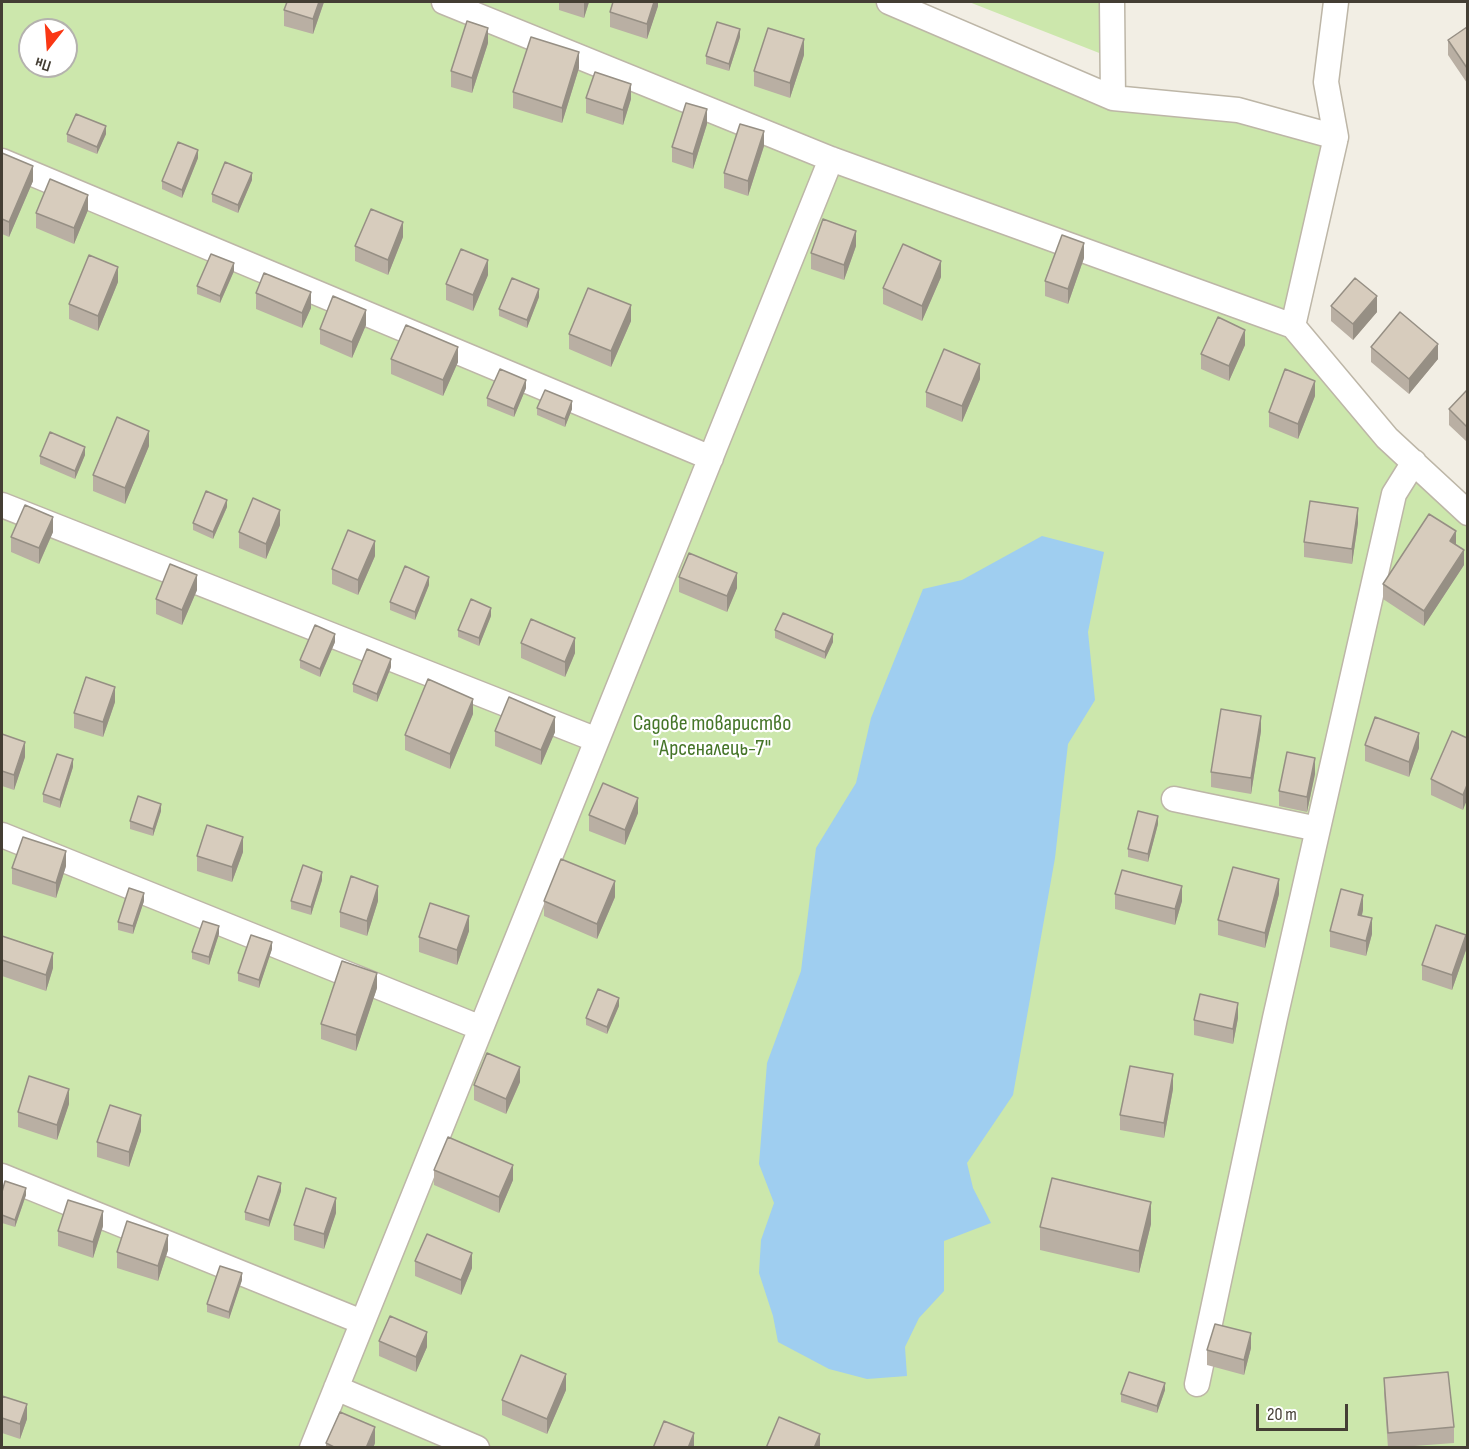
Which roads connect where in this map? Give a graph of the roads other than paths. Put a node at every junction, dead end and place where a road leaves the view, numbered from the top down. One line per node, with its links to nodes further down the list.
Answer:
1 (444, 2): 7 (street)
2 (889, 2): 5 (street)
3 (1112, 2): 5 (street)
4 (1336, 2): 6 (street)
5 (1113, 98): 6 (street)
6 (1336, 137): 9 (street)
7 (831, 159): 9 (street); 10 (street)
8 (2, 161): 10 (street)
9 (1293, 326): 11 (street)
10 (711, 458): 14 (street)
11 (1414, 462): 13 (street); 16 (street)
12 (2, 505): 14 (street)
13 (1467, 513)
14 (597, 741): 18 (street)
15 (1174, 799): 16 (street)
16 (1318, 829): 21 (street)
17 (2, 835): 18 (street)
18 (481, 1028): 20 (street)
19 (2, 1176): 20 (street)
20 (362, 1322): 22 (street)
21 (1197, 1384)
22 (336, 1388): 23 (street); 24 (street)
23 (312, 1448)
24 (477, 1448)

